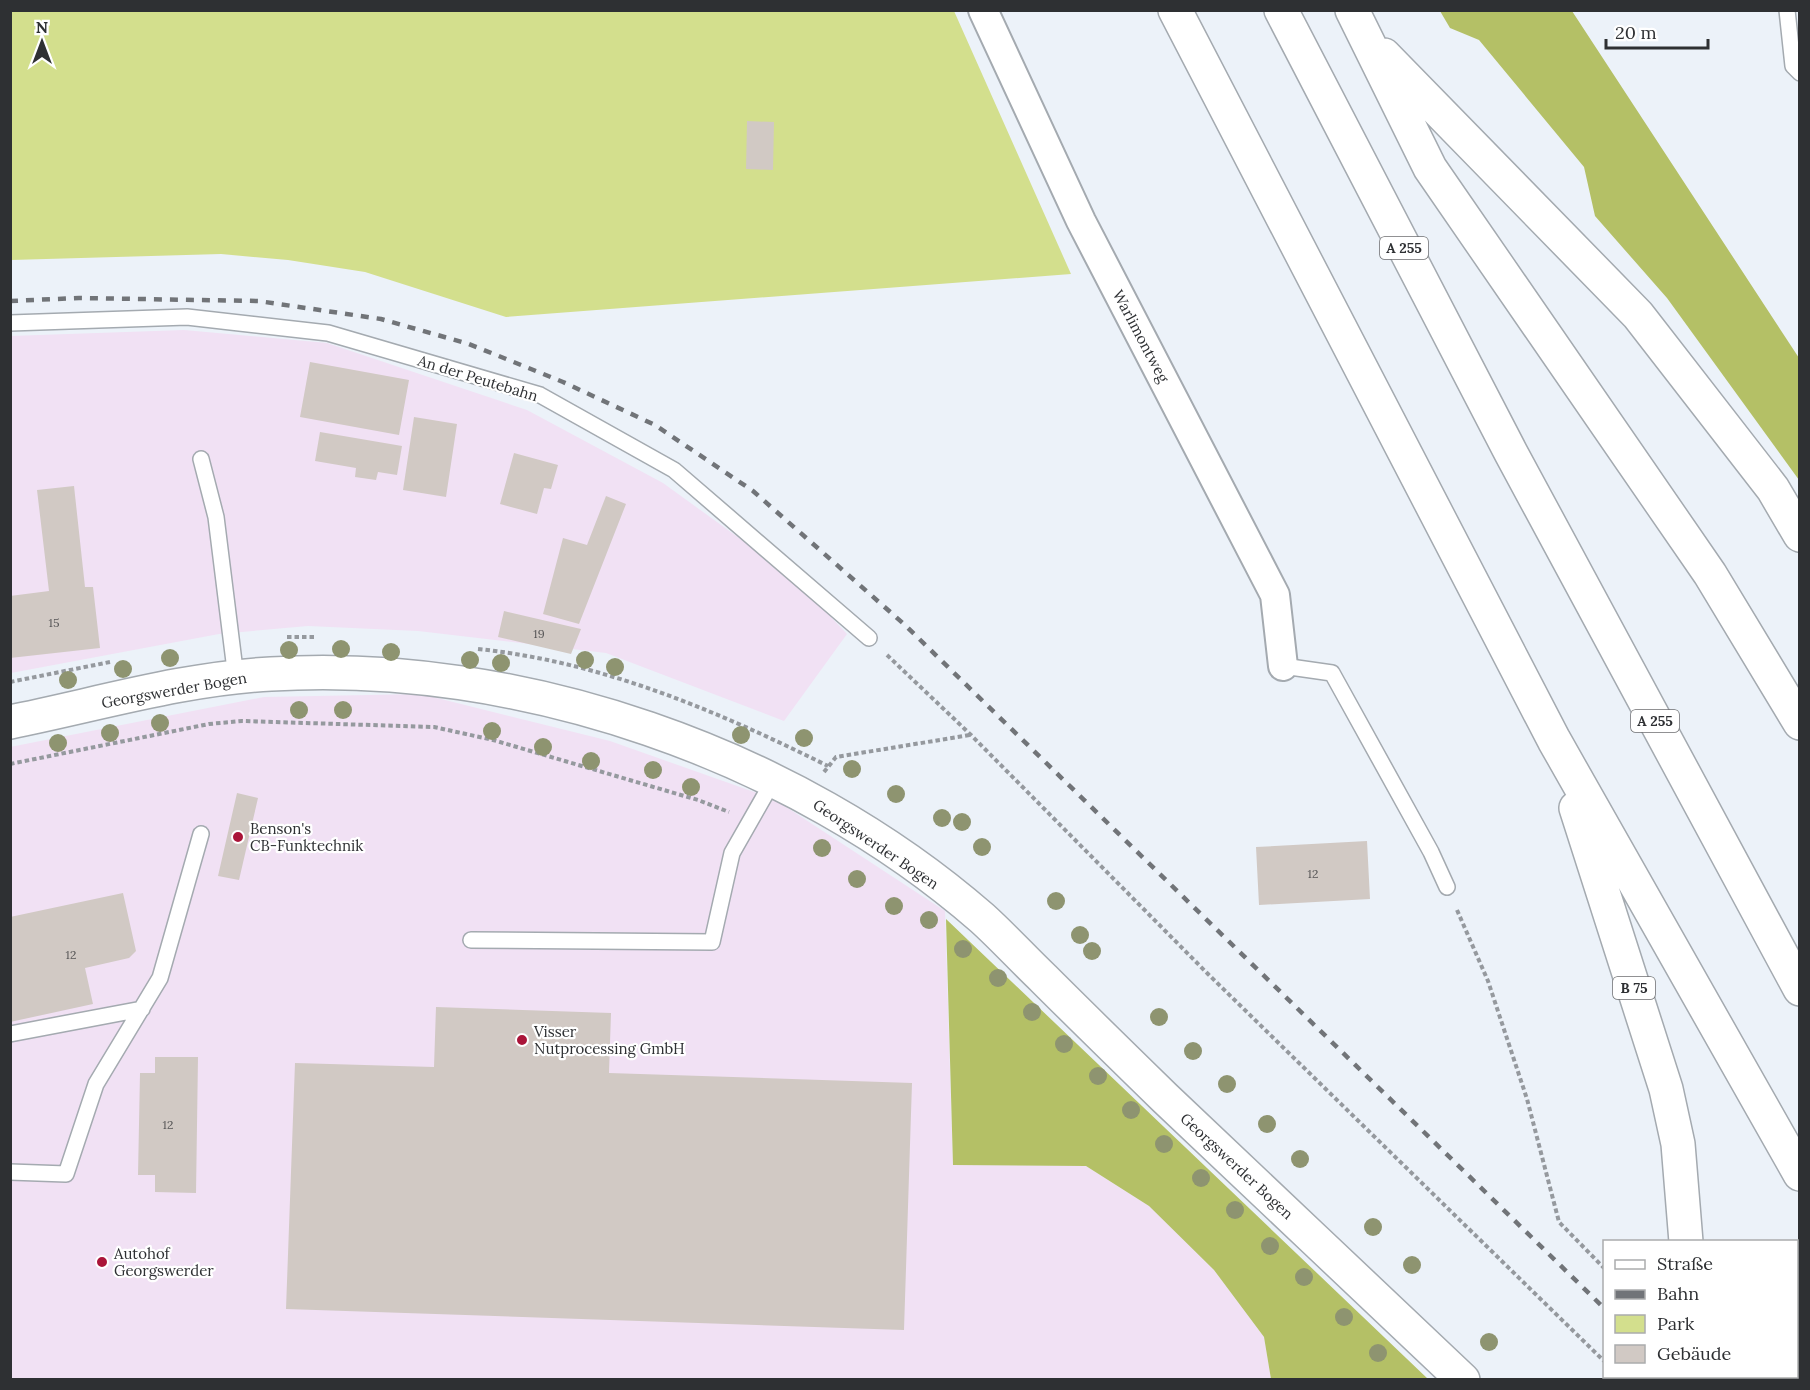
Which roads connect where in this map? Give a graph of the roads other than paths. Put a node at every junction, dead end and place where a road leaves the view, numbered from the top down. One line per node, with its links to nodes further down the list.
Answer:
1 (983, 10): 11 (street, Warlimontweg)
2 (1175, 10): 15 (main road)
3 (1281, 10): 20 (main road, A 255)
4 (1787, 10): 6 (lane)
5 (1359, 24): 9 (main road); 14 (main road)
6 (1800, 73)
7 (10, 323): 10 (lane, An der Peutebahn)
8 (201, 459): 12 (lane)
9 (1800, 535)
10 (869, 638)
11 (1282, 666): 18 (lane)
12 (236, 678): 13 (main road, Georgswerder Bogen); 16 (main road, Georgswerder Bogen)
13 (10, 722)
14 (1800, 723)
15 (1554, 740): 24 (main road); 25 (main road, B 75)
16 (773, 781): 19 (lane); 26 (main road, Georgswerder Bogen)
17 (201, 834): 21 (lane)
18 (1447, 887)
19 (471, 940)
20 (1800, 989)
21 (142, 1009): 22 (lane); 23 (lane)
22 (10, 1034)
23 (10, 1172)
24 (1800, 1174)
25 (1686, 1240)
26 (1463, 1380)

